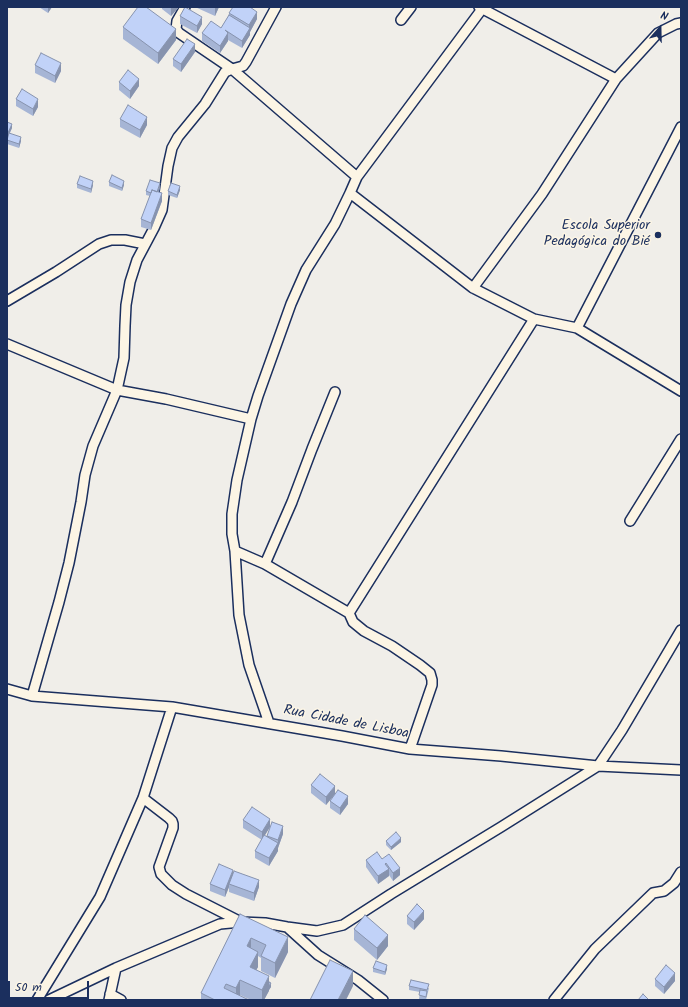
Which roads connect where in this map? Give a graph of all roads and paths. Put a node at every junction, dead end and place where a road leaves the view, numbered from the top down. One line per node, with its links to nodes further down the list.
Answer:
1 (186, 7): 7 (street)
2 (276, 7): 7 (street)
3 (411, 7): 5 (street)
4 (480, 8): 8 (street); 10 (street)
5 (401, 20)
6 (681, 23): 8 (street)
7 (232, 68): 10 (street); 12 (street)
8 (616, 79): 13 (street)
9 (681, 127): 16 (street)
10 (356, 177): 11 (street)
11 (350, 193): 13 (street); 21 (street)
12 (145, 244): 14 (street); 18 (street)
13 (473, 288): 15 (street)
14 (7, 301)
15 (534, 319): 16 (street); 26 (street)
16 (577, 328): 19 (street)
17 (7, 344): 18 (street)
18 (117, 390): 21 (street); 29 (street)
19 (681, 390)
20 (336, 392): 25 (street)
21 (251, 419): 24 (street)
22 (681, 438): 23 (street)
23 (630, 521)
24 (235, 552): 25 (street); 31 (street)
25 (265, 564): 26 (street)
26 (350, 613): 32 (street)
27 (681, 630): 33 (street)
28 (7, 689): 29 (street, Rua Cidade de Lisboa)
29 (32, 696): 30 (street, Rua Cidade de Lisboa)
30 (172, 707): 31 (street, Rua Cidade de Lisboa); 35 (street)
31 (269, 723): 32 (street, Rua Cidade de Lisboa)
32 (410, 749): 33 (street, Rua Cidade de Lisboa)
33 (598, 766): 34 (street, Rua Cidade de Lisboa); 38 (street)
34 (681, 770)
35 (143, 798): 37 (street); 41 (street)
36 (681, 872): 45 (street)
37 (241, 922): 38 (street); 39 (street)
38 (287, 927): 44 (street)
39 (116, 968): 40 (street); 42 (street)
40 (110, 997): 43 (street)
41 (37, 1000)
42 (49, 1000)
43 (121, 1000)
44 (383, 1000)
45 (554, 1000)

